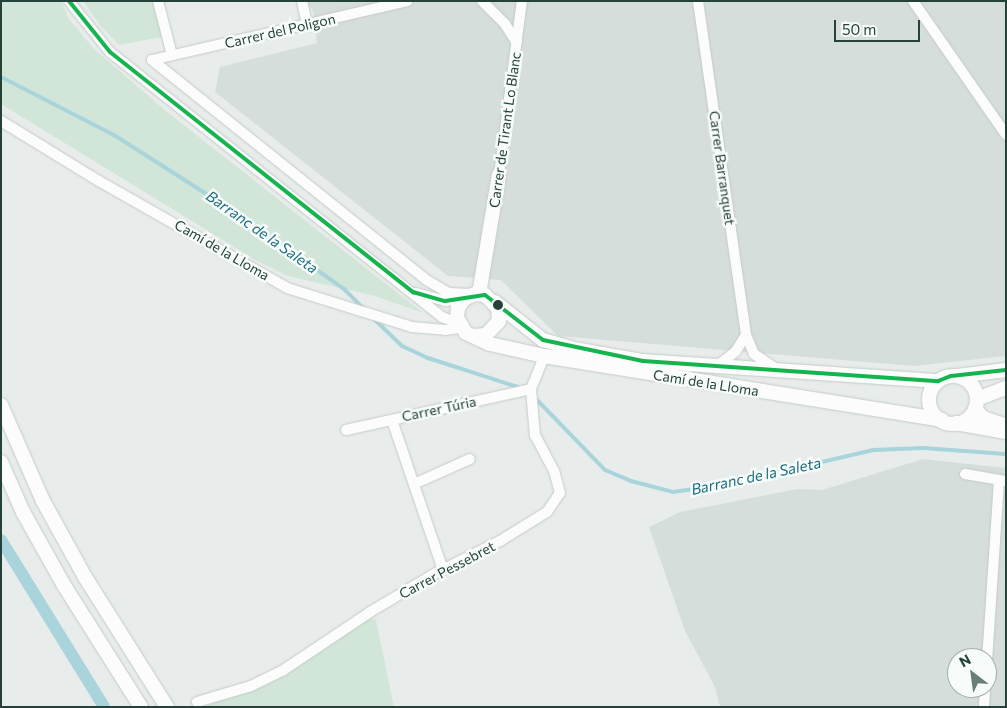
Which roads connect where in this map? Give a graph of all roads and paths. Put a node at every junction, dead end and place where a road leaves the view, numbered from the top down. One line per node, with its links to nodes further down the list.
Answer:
1 (69, 1): 15 (street)
2 (158, 1): 11 (street)
3 (302, 1): 9 (street)
4 (407, 1): 9 (street, Carrer del Poligon)
5 (482, 1): 10 (street)
6 (522, 1): 10 (street, Carrer de Tirant Lo Blanc)
7 (698, 1): 18 (street, Carrer Barranquet)
8 (913, 1): 13 (street)
9 (307, 25): 11 (street, Carrer del Poligon)
10 (517, 43): 14 (street, Carrer de Tirant Lo Blanc)
11 (172, 56): 16 (street, Carrer del Poligon)
12 (1, 121): 17 (street, Camí de la Lloma)
13 (1006, 136)
14 (499, 175): 16 (street, Carrer de Tirant Lo Blanc)
15 (413, 292): 16 (street); 17 (street)
16 (481, 297): 17 (street); 19 (street); 21 (street, Camí de la Lloma)
17 (459, 325): 19 (street)
18 (746, 335): 21 (street); 23 (street, Carrer Barranquet)
19 (473, 336): 20 (street, Camí de la Lloma)
20 (544, 356): 27 (street, Carrer Pessebret); 31 (street, Camí de la Lloma)
21 (717, 366): 23 (street, Camí de la Lloma)
22 (1006, 370): 24 (street)
23 (780, 371): 25 (street, Camí de la Lloma)
24 (955, 376): 25 (street); 28 (street)
25 (938, 381): 31 (street)
26 (1006, 388): 28 (street)
27 (531, 389): 30 (street, Carrer Túria); 41 (street, Carrer Pessebret)
28 (976, 404): 32 (street); 33 (street)
29 (1, 405): 45 (street)
30 (392, 420): 34 (street, Carrer Túria); 40 (street)
31 (942, 420): 32 (street)
32 (956, 423): 35 (street)
33 (1006, 425)
34 (346, 430)
35 (1006, 432)
36 (470, 460): 40 (street)
37 (1, 462): 44 (street)
38 (965, 474): 39 (street)
39 (1002, 481): 42 (street)
40 (414, 484): 41 (street)
41 (443, 570): 43 (street, Carrer Pessebret)
42 (988, 648)
43 (197, 702)
44 (141, 707)
45 (167, 707)

